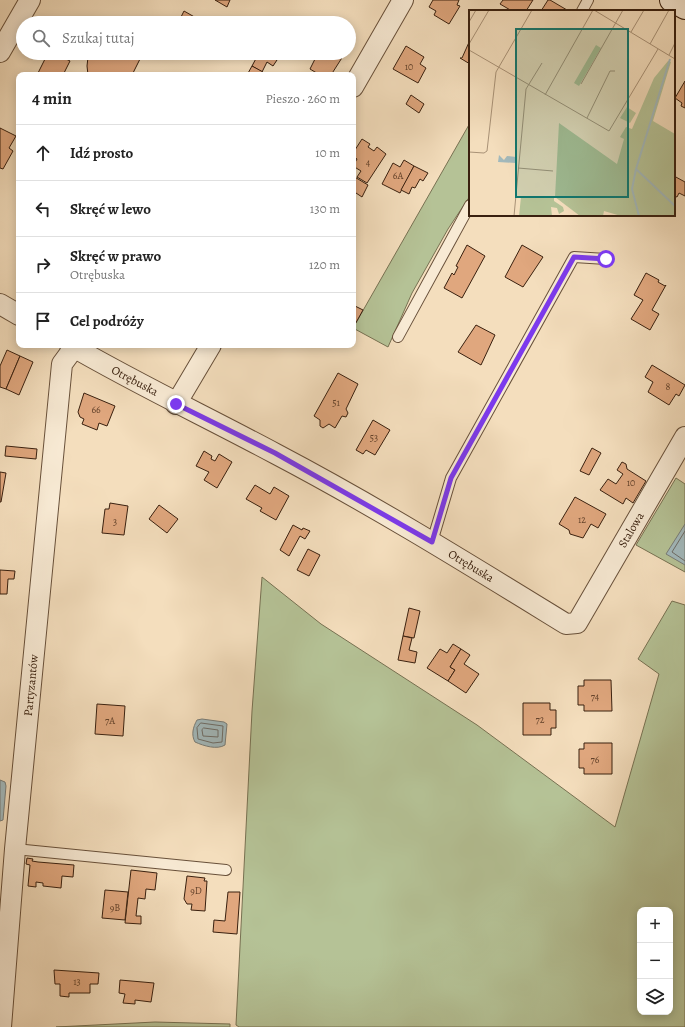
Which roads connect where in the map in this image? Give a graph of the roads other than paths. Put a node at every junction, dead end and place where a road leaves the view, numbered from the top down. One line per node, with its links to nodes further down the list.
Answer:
1 (30, 0): 7 (street)
2 (403, 0): 10 (street)
3 (588, 0): 6 (lane)
4 (671, 0): 5 (main road)
5 (685, 8)
6 (583, 10)
7 (21, 16)
8 (16, 24): 9 (street)
9 (0, 52)
10 (356, 82)
11 (469, 207): 15 (lane)
12 (606, 259): 21 (lane)
13 (0, 304): 14 (street)
14 (16, 313)
15 (398, 337)
16 (72, 348): 23 (street, Partyzantów)
17 (77, 348): 19 (street, Otrębuska)
18 (209, 348): 19 (street)
19 (176, 404): 21 (street, Otrębuska)
20 (685, 437): 22 (street, Stalowa)
21 (432, 542): 22 (street, Otrębuska)
22 (577, 623)
23 (15, 849): 24 (lane); 25 (street, Partyzantów)
24 (226, 870)
25 (1, 1027)

